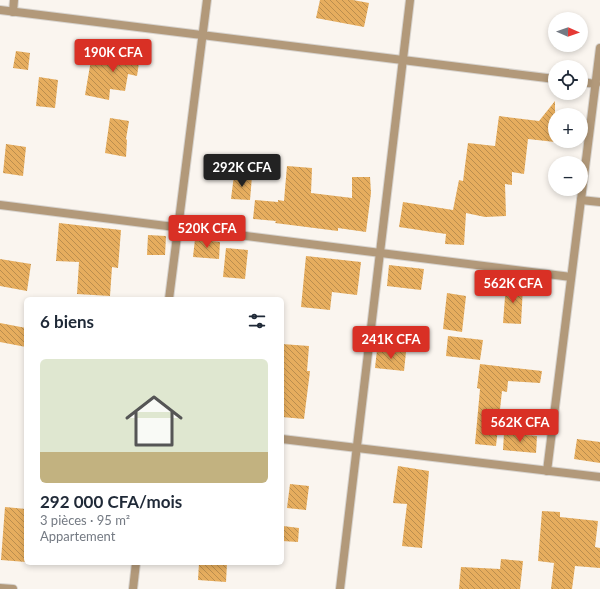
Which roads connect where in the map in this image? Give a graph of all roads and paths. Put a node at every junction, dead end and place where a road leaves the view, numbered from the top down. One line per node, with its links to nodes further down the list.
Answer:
1 (14, 0): 5 (street)
2 (207, 0): 6 (street)
3 (410, 0): 8 (street)
4 (0, 10): 5 (street)
5 (13, 12): 6 (street)
6 (203, 35): 8 (street); 15 (street)
7 (600, 48): 11 (street)
8 (403, 60): 9 (street); 16 (street)
9 (548, 78)
10 (588, 83): 11 (street)
11 (596, 84): 12 (street)
12 (581, 200): 13 (street); 17 (street)
13 (600, 202)
14 (0, 205): 15 (street)
15 (178, 228): 16 (street); 18 (street)
16 (380, 253): 17 (street); 20 (street)
17 (571, 277): 21 (street)
18 (170, 297)
19 (284, 439): 20 (street)
20 (357, 448): 21 (street); 27 (street)
21 (547, 471): 22 (street)
22 (600, 477)
23 (136, 565): 26 (street)
24 (0, 588): 25 (street)
25 (13, 589)
26 (133, 589)
27 (340, 589)

